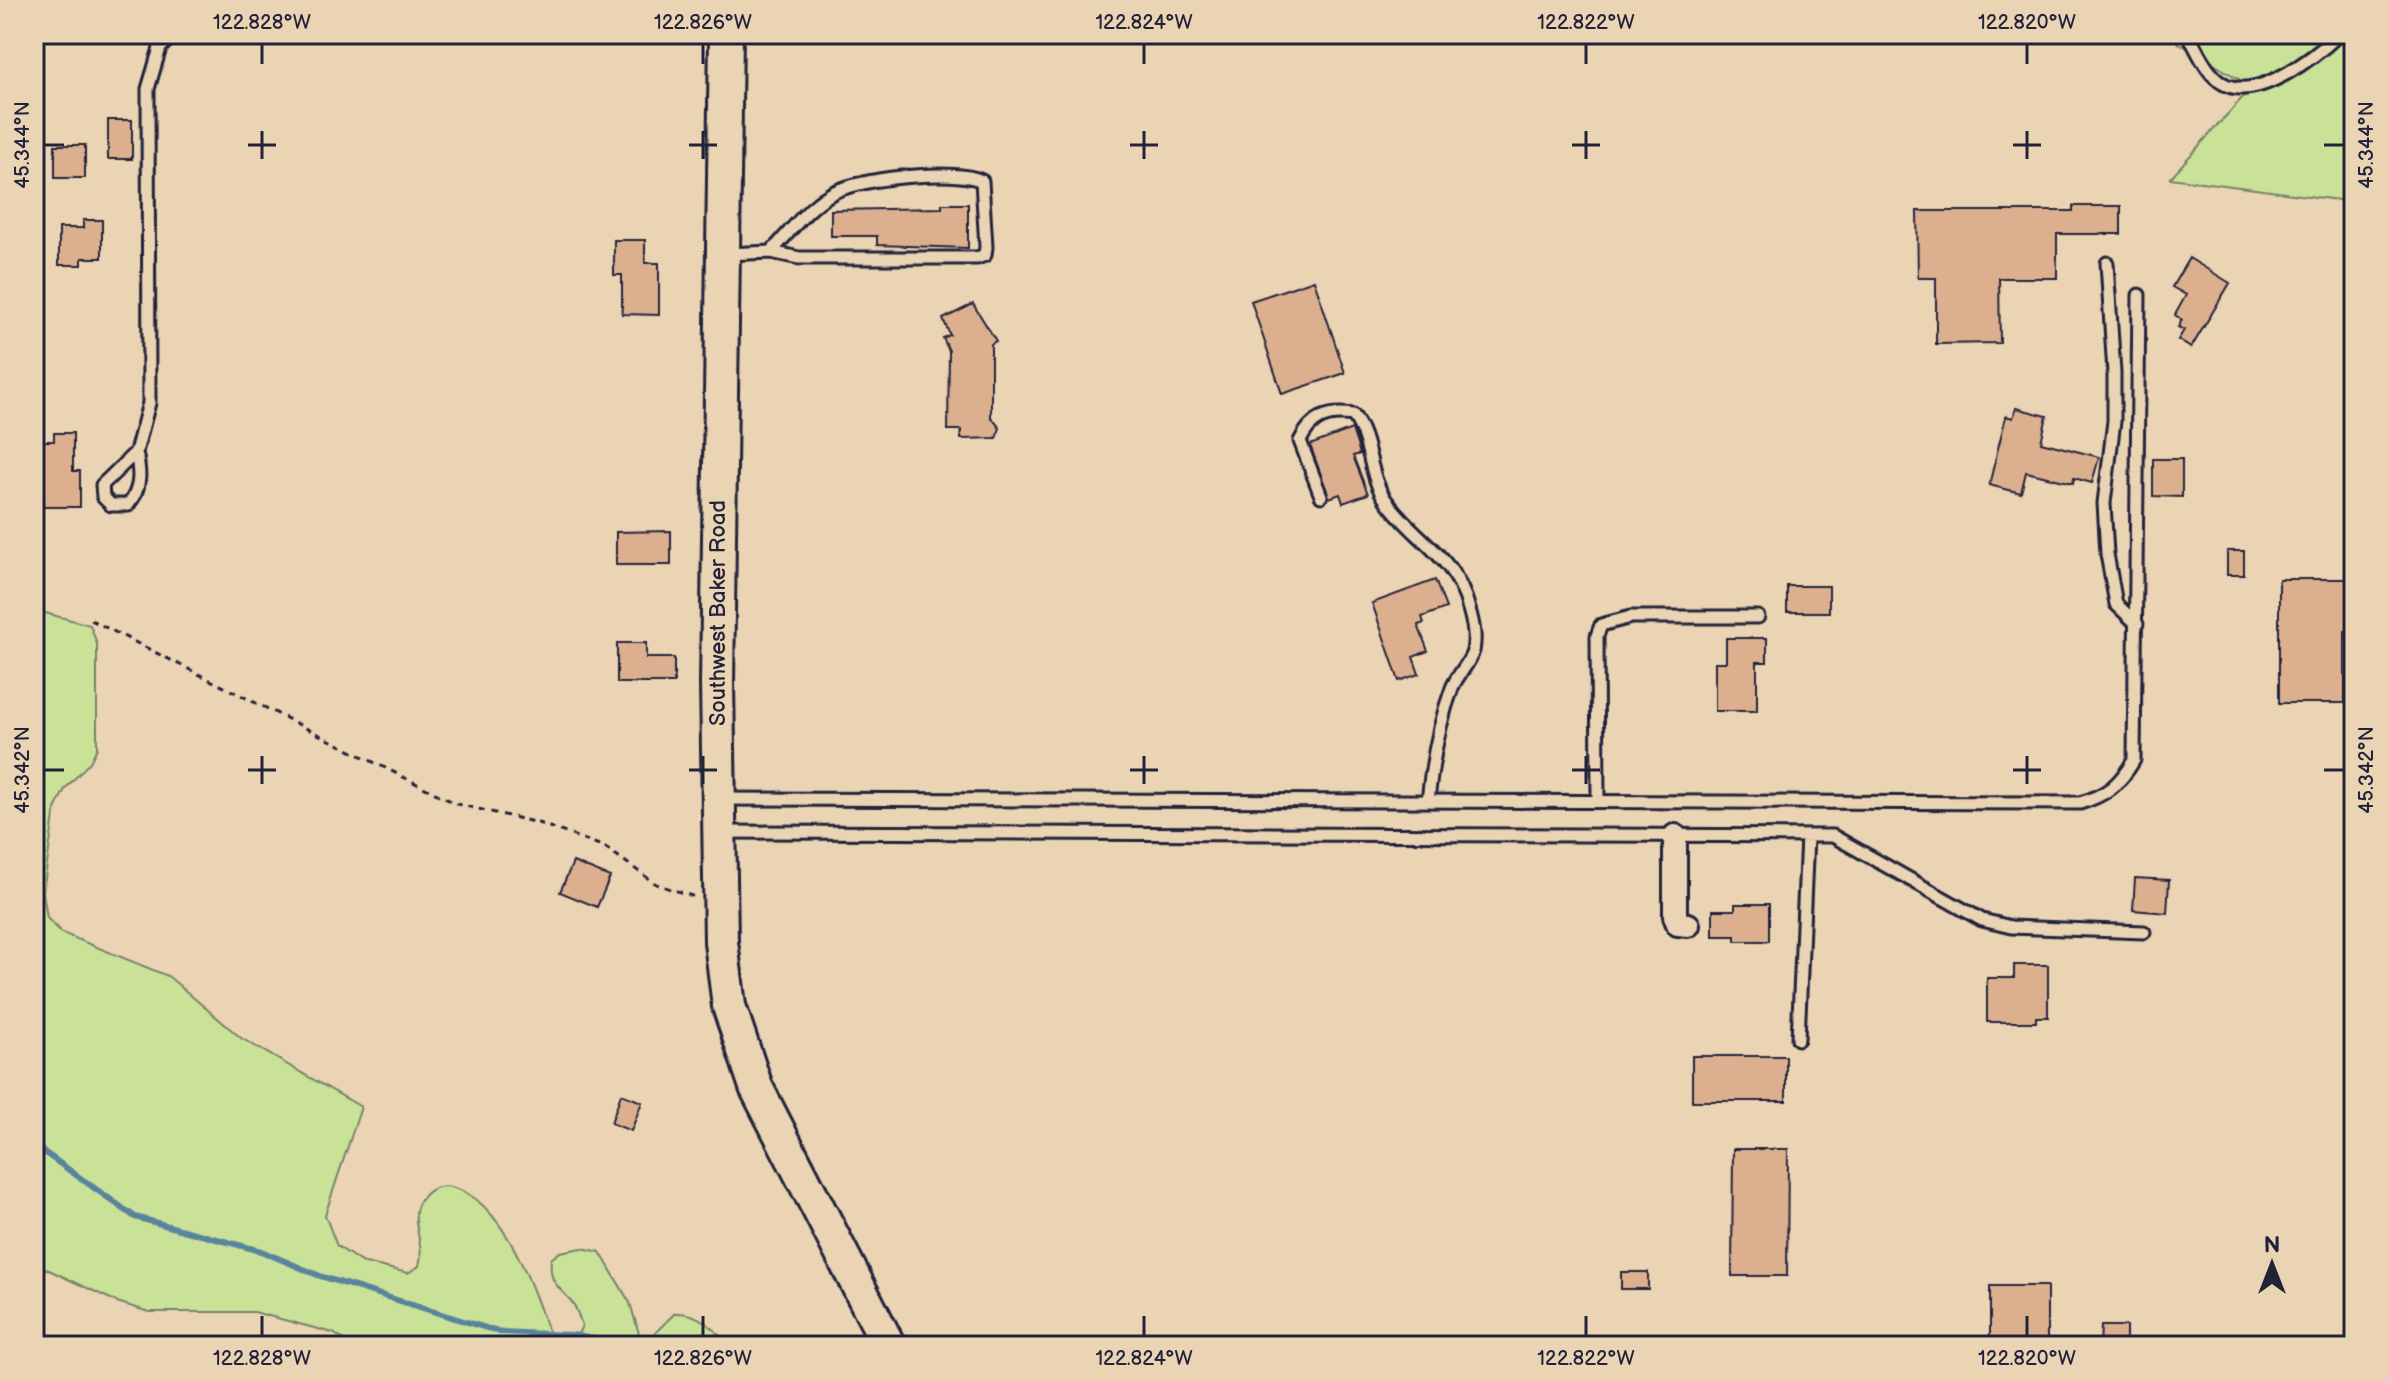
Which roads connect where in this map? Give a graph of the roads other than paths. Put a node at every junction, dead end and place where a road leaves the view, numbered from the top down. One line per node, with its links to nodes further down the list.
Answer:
1 (174, 34): 9 (lane)
2 (726, 34): 6 (main road, Southwest Baker Road)
3 (2188, 34): 4 (lane)
4 (2339, 34)
5 (771, 252): 5 (lane); 6 (lane)
6 (722, 254): 13 (main road, Southwest Baker Road)
7 (2107, 263): 12 (lane)
8 (2139, 295): 12 (lane)
9 (136, 452): 9 (lane)
10 (1321, 496): 14 (lane)
11 (1758, 617): 15 (lane)
12 (2137, 624): 15 (lane)
13 (718, 799): 14 (lane); 16 (main road, Southwest Baker Road)
14 (1428, 801): 15 (lane)
15 (1598, 801)
16 (718, 832): 17 (lane); 22 (main road, Southwest Baker Road)
17 (1675, 836): 18 (lane); 19 (street)
18 (1807, 836): 20 (lane); 21 (lane)
19 (1688, 925)
20 (2144, 932)
21 (1798, 1039)
22 (889, 1346)

